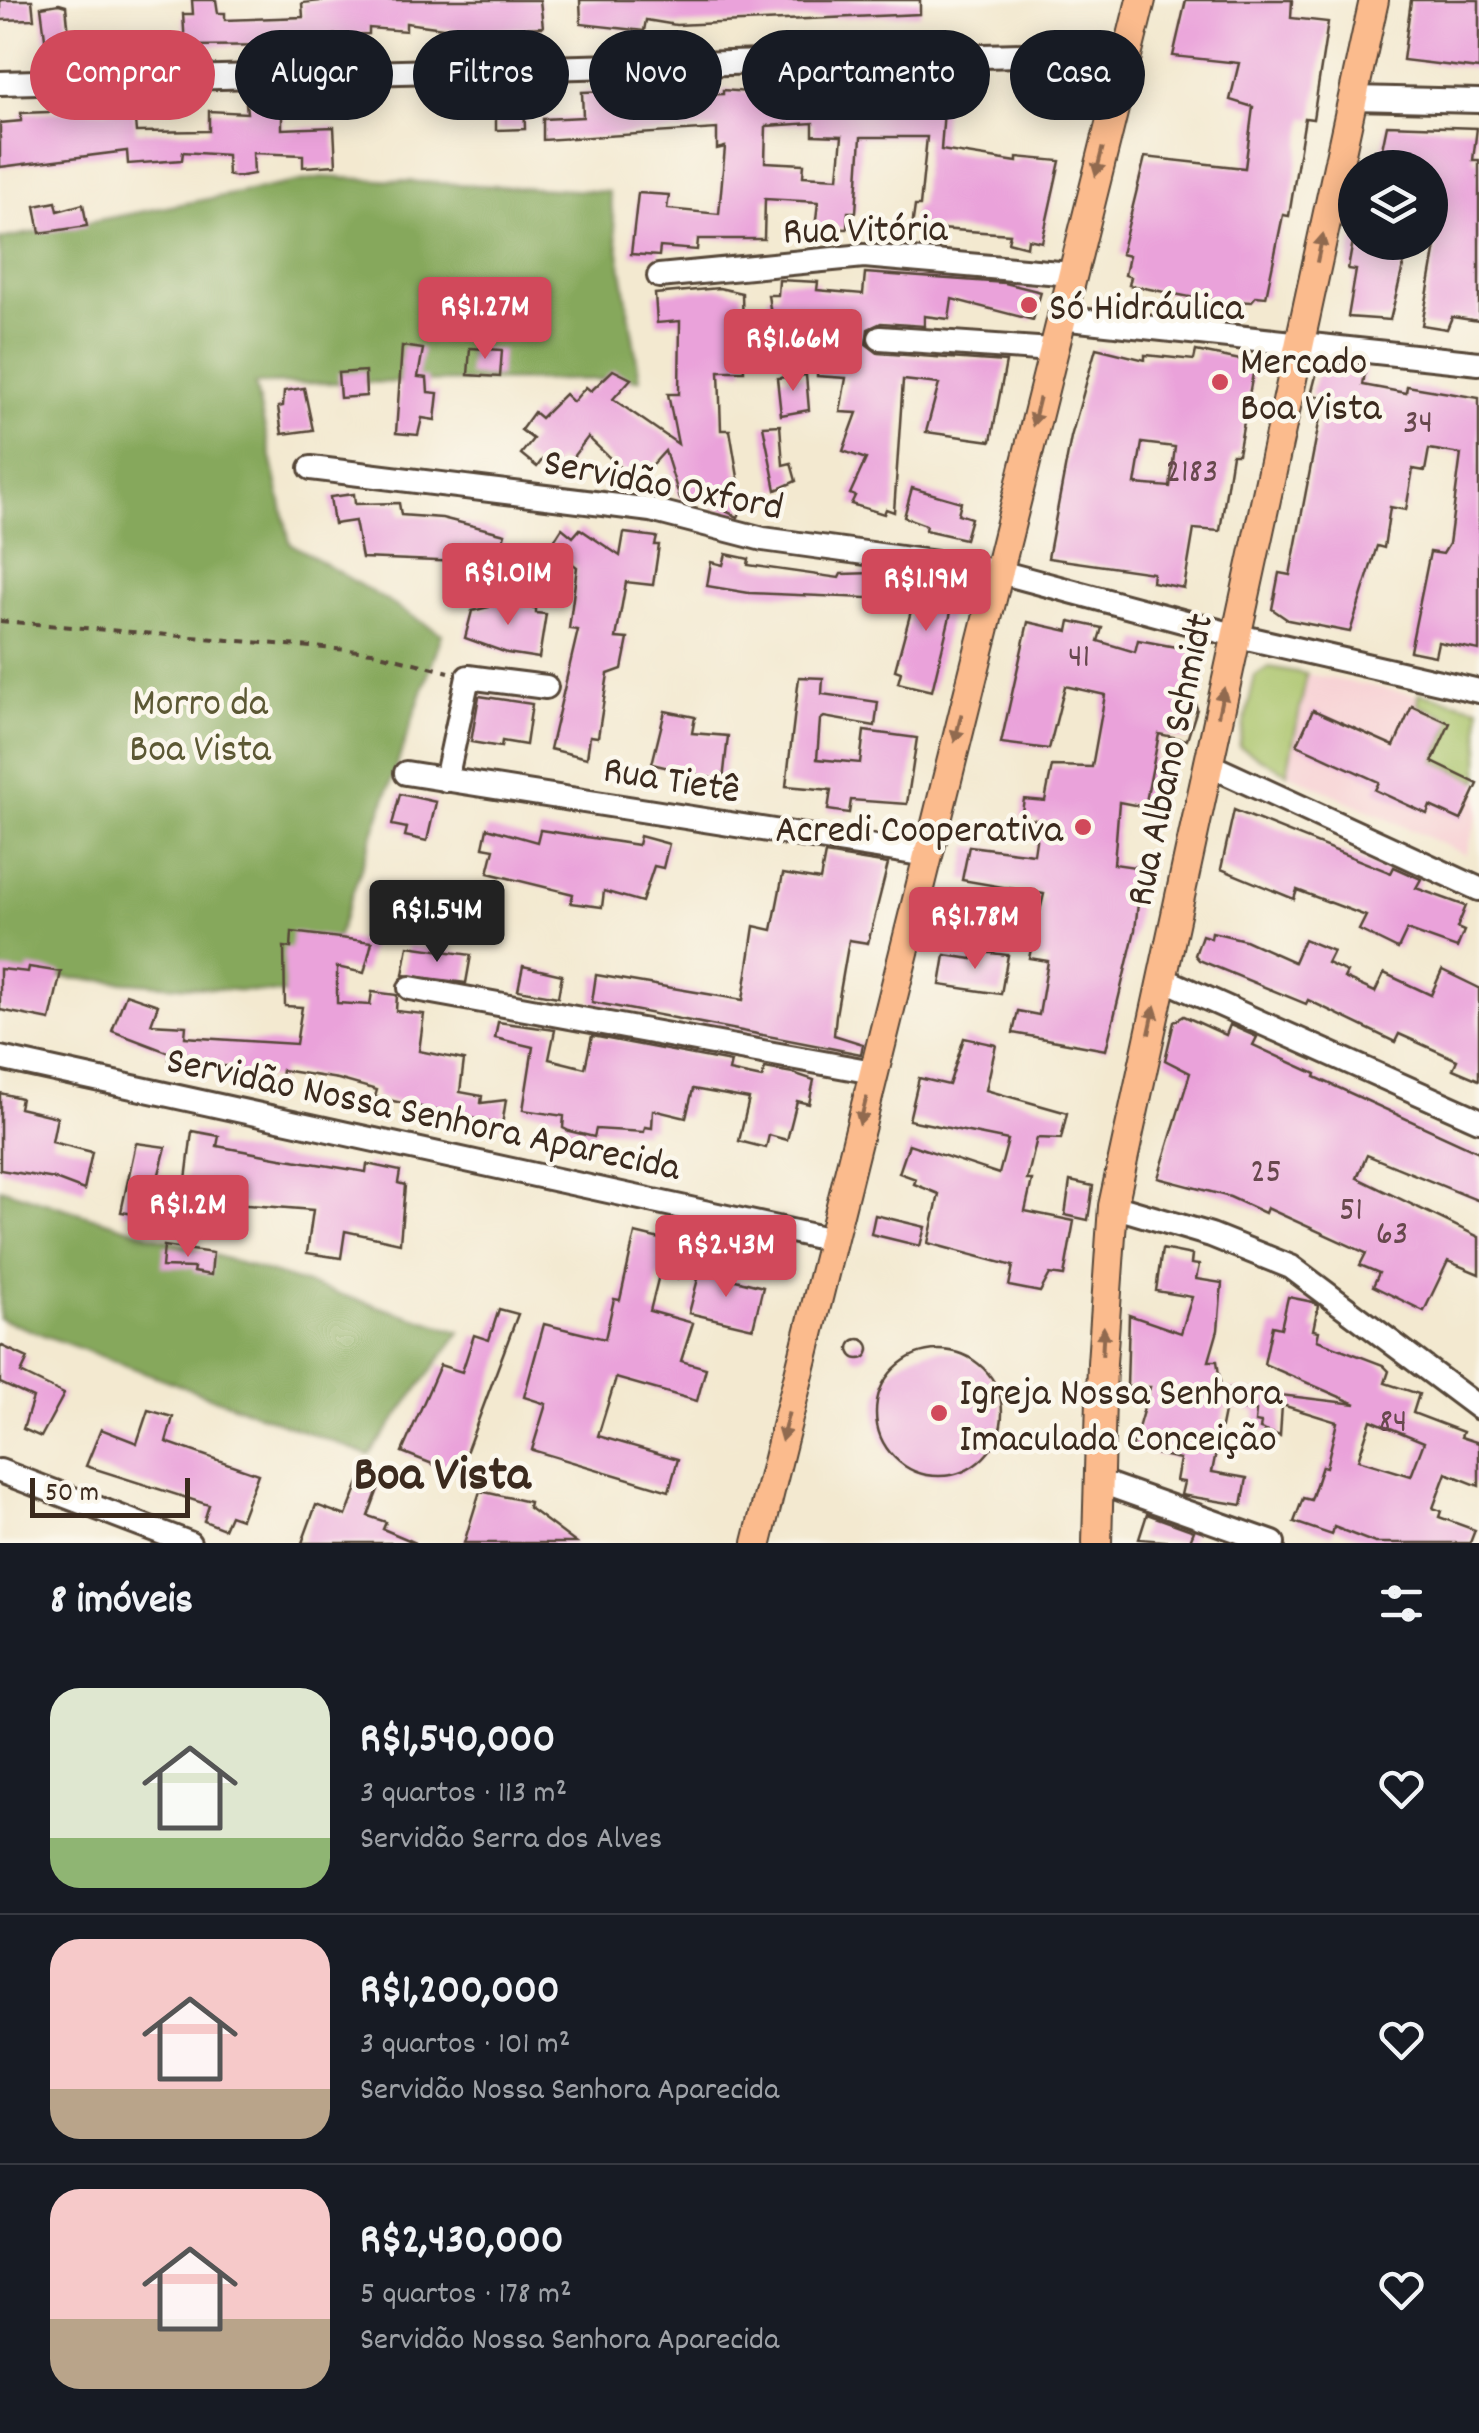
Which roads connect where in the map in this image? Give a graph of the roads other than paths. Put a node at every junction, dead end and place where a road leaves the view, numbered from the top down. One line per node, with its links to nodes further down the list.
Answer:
1 (1141, 0): 3 (main road)
2 (1374, 0): 6 (main road, Rua Albano Schmidt)
3 (1134, 30)
4 (1010, 55): 5 (street)
5 (0, 84)
6 (1353, 98): 7 (street); 13 (main road, Rua Albano Schmidt, one-way to 6)
7 (1479, 102)
8 (1111, 120): 9 (main road, one-way to 9)
9 (1071, 274): 10 (street, Rua Vitória); 11 (main road)
10 (660, 276)
11 (1060, 318): 13 (street); 14 (main road)
12 (880, 338): 14 (street)
13 (1299, 344): 15 (street); 18 (main road, Rua Albano Schmidt)
14 (1052, 350): 17 (main road, one-way to 17)
15 (1479, 363)
16 (312, 468): 17 (street, Servidão Oxford)
17 (996, 571): 18 (street, Servidão Oxford); 24 (main road, one-way to 24)
18 (1234, 635): 20 (street, Servidão Oxford); 21 (main road, Rua Albano Schmidt, one-way to 18)
19 (546, 688): 23 (street)
20 (1479, 691)
21 (1208, 764): 25 (street); 26 (main road, Rua Albano Schmidt)
22 (406, 774): 23 (street, Rua Tietê)
23 (446, 780): 24 (street, Rua Tietê)
24 (927, 855): 29 (main road)
25 (1479, 888)
26 (1161, 978): 30 (street); 31 (main road, Rua Albano Schmidt, one-way to 26)
27 (410, 988): 29 (street)
28 (0, 1058): 32 (street, Servidão Nossa Senhora Aparecida)
29 (873, 1072): 32 (main road, one-way to 32)
30 (1479, 1120)
31 (1113, 1206): 33 (street); 35 (main road, Rua Albano Schmidt, one-way to 31)
32 (832, 1240): 37 (main road, one-way to 37)
33 (1479, 1408)
34 (0, 1471): 36 (street)
35 (1098, 1481): 38 (main road, Rua Albano Schmidt); 39 (street)
36 (189, 1543)
37 (756, 1543)
38 (1097, 1543)
39 (1273, 1543)

